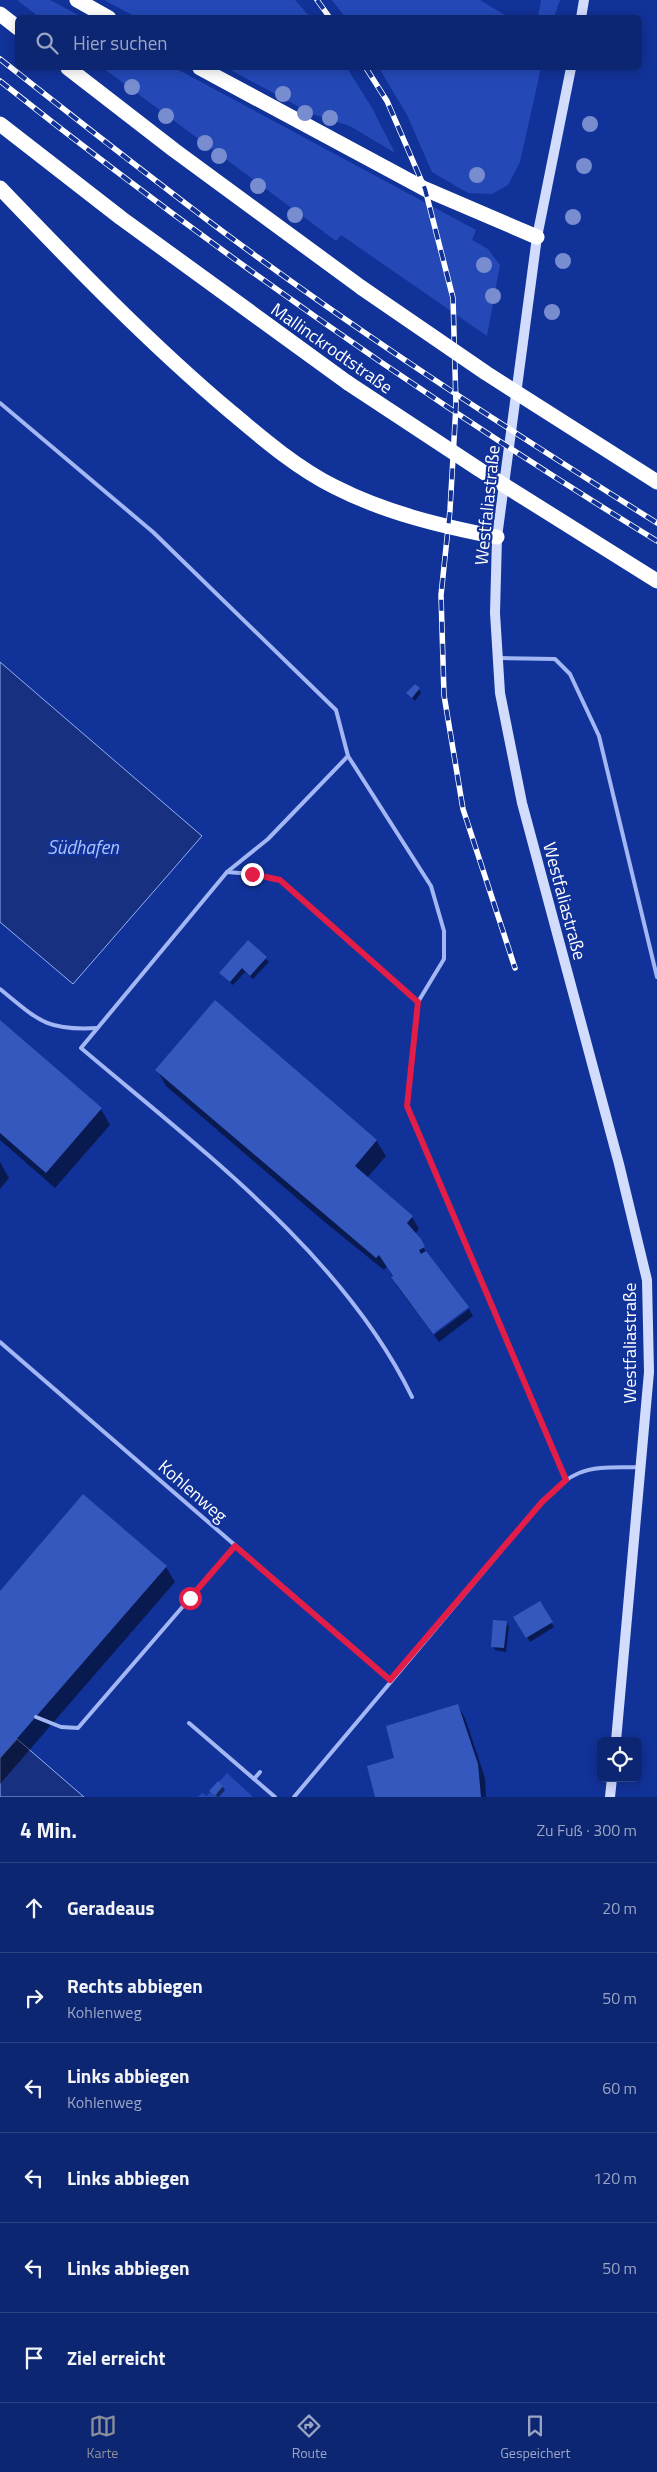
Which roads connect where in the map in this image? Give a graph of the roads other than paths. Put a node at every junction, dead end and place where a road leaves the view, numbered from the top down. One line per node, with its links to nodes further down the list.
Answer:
1 (76, 0): 4 (highway)
2 (584, 0): 5 (street)
3 (0, 14): 6 (highway)
4 (104, 15)
5 (582, 15)
6 (15, 26)
7 (71, 70): 14 (highway, bridge)
8 (204, 70): 12 (highway)
9 (571, 70): 12 (street, Westfaliastraße)
10 (0, 124): 16 (highway, Mallinckrodtstraße, bridge)
11 (0, 188): 15 (highway)
12 (537, 237): 15 (street, Westfaliastraße)
13 (0, 403): 18 (lane)
14 (657, 482)
15 (497, 537): 17 (street, Westfaliastraße)
16 (657, 581)
17 (498, 658): 20 (lane); 24 (street, Westfaliastraße)
18 (348, 756): 19 (lane); 22 (lane)
19 (227, 872): 22 (lane); 23 (lane)
20 (657, 977)
21 (0, 989): 23 (lane)
22 (418, 1002): 28 (lane)
23 (97, 1028): 26 (lane)
24 (652, 1297): 27 (street, Westfaliastraße)
25 (0, 1342): 29 (lane, Kohlenweg)
26 (412, 1397)
27 (642, 1467): 28 (lane); 33 (street, Westfaliastraße)
28 (566, 1480): 30 (lane)
29 (235, 1546): 30 (lane, Kohlenweg); 31 (lane)
30 (390, 1680): 38 (lane)
31 (36, 1717)
32 (189, 1723): 35 (lane)
33 (616, 1737)
34 (260, 1772): 35 (lane)
35 (254, 1779): 37 (lane)
36 (612, 1782): 39 (street)
37 (275, 1797)
38 (294, 1797)
39 (610, 1797)

